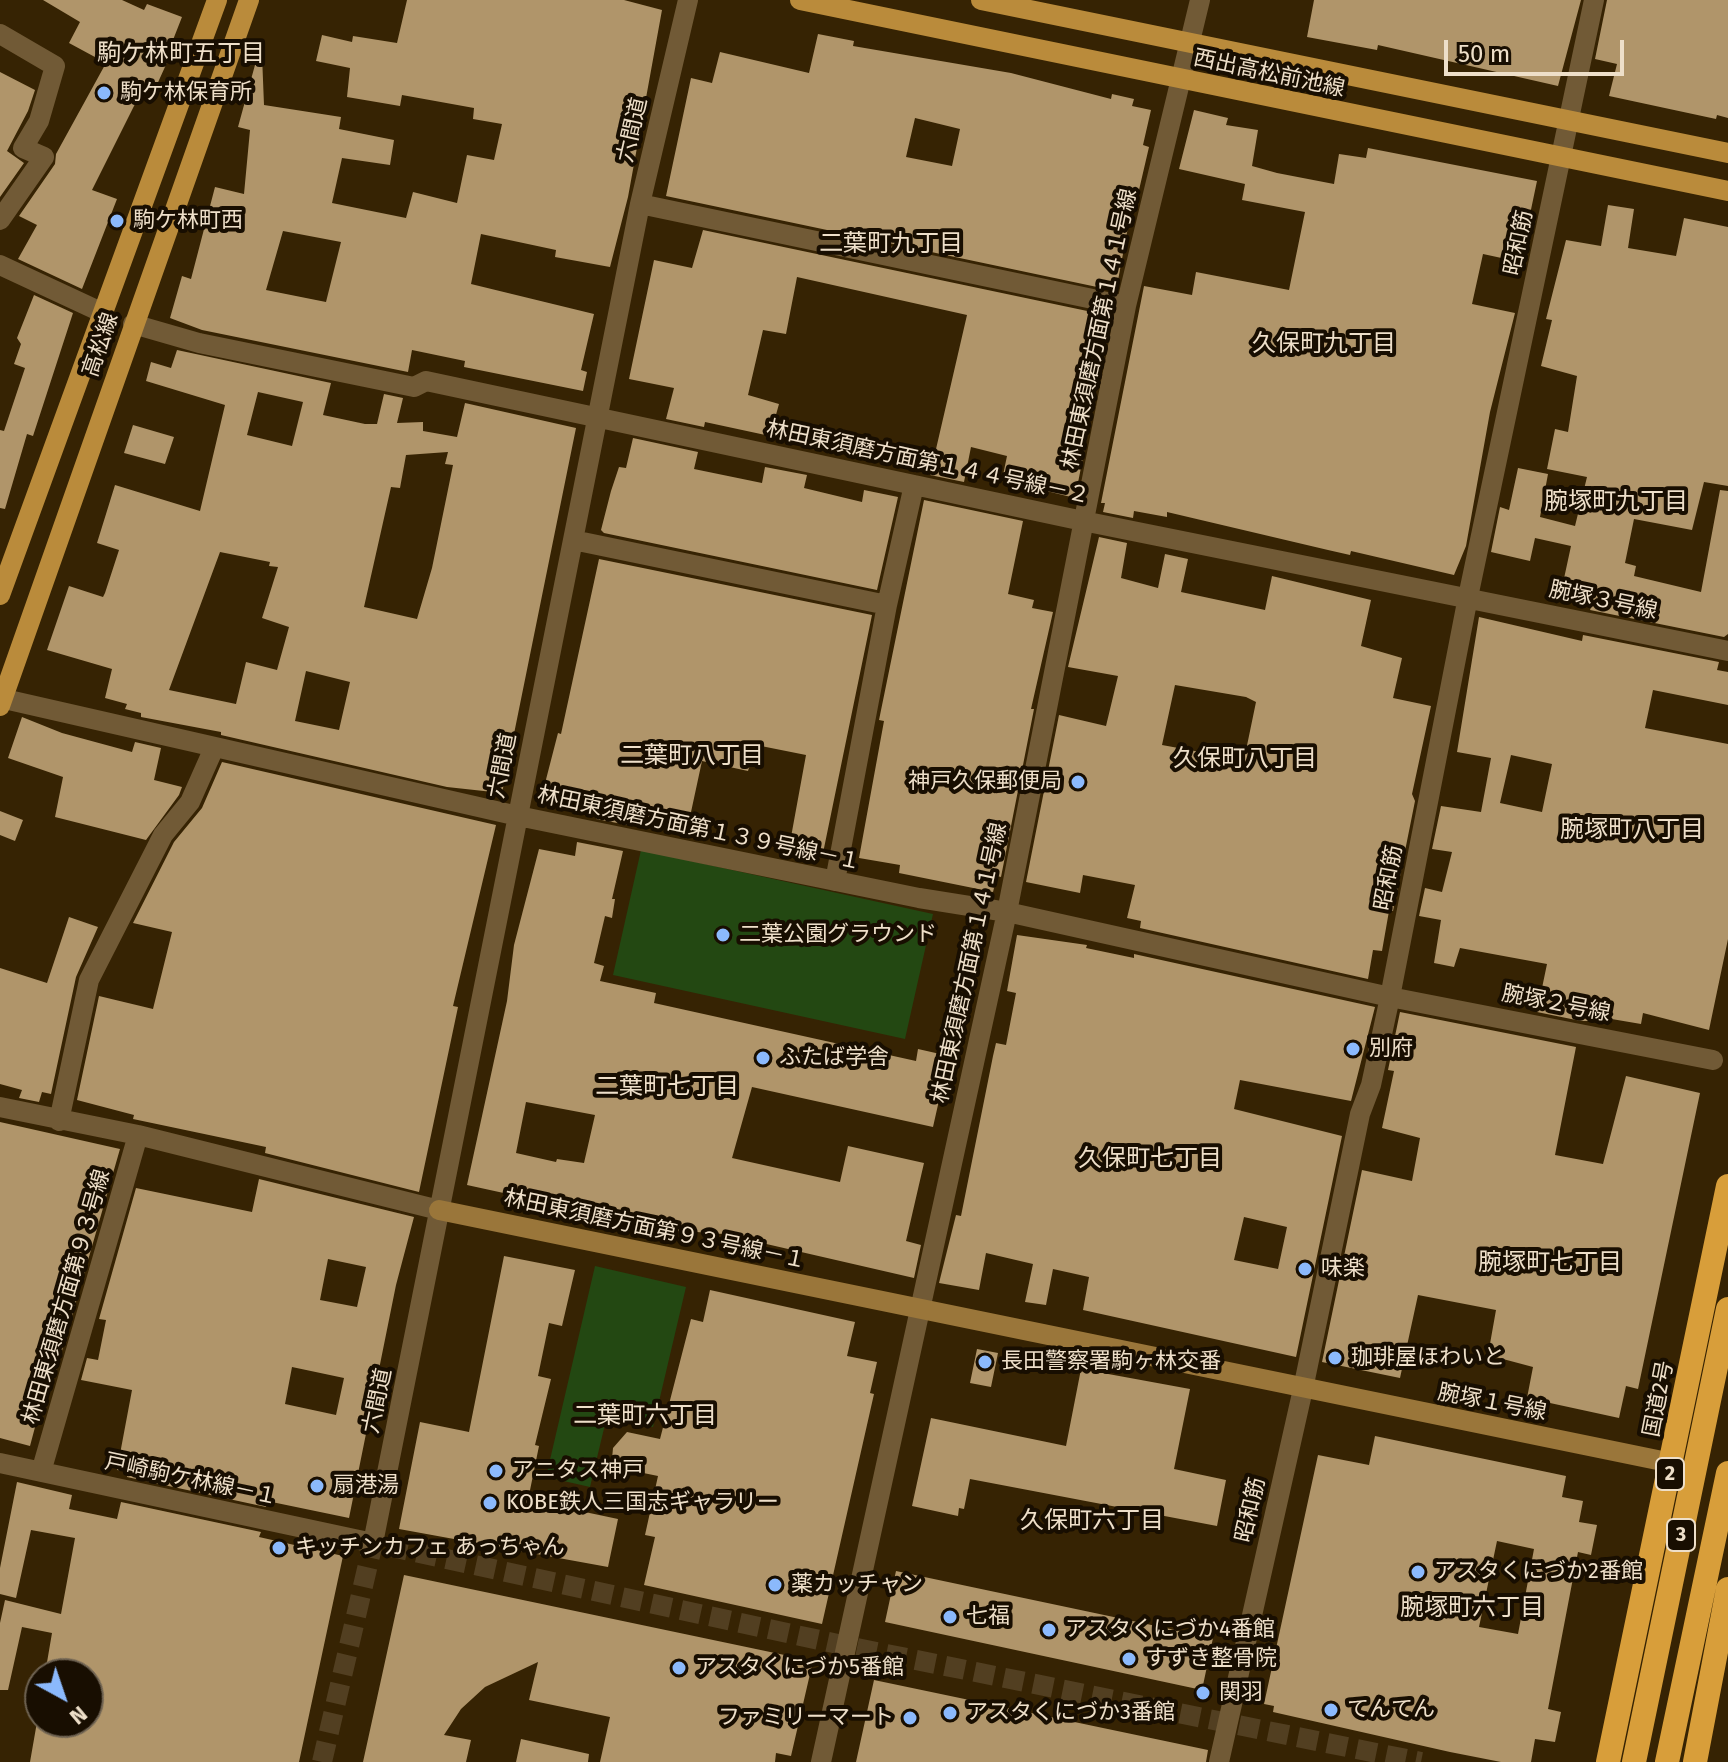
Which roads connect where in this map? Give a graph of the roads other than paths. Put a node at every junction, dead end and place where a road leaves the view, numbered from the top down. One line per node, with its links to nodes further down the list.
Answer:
1 (217, 0): 19 (main road, 高松線)
2 (249, 0): 20 (main road, 高松線)
3 (688, 0): 15 (street, 六間道)
4 (800, 0): 10 (main road, 西出高松前池線)
5 (981, 0): 9 (main road, 西出高松前池線)
6 (1200, 0): 9 (street, 林田東須磨方面第１４１号線)
7 (1594, 0): 11 (street, 昭和筋)
8 (0, 34): 16 (street)
9 (1192, 45): 10 (street, 林田東須磨方面第１４１号線); 11 (main road, 西出高松前池線)
10 (1180, 80): 13 (main road, 西出高松前池線); 18 (street, 林田東須磨方面第１４１号線)
11 (1567, 120): 12 (main road, 西出高松前池線); 13 (street, 昭和筋)
12 (1728, 153)
13 (1561, 159): 14 (main road, 西出高松前池線); 26 (street, 昭和筋)
14 (1728, 191)
15 (640, 204): 18 (street); 21 (street, 六間道)
16 (0, 220)
17 (0, 265): 19 (street)
18 (1126, 306): 23 (street, 林田東須磨方面第１４１号線)
19 (101, 312): 25 (main road, 高松線)
20 (133, 324): 21 (street, 林田東須磨方面第１４４号線－２); 29 (main road, 高松線)
21 (598, 416): 22 (street, 林田東須磨方面第１４４号線－２); 24 (street, 六間道)
22 (914, 485): 23 (street, 林田東須磨方面第１４４号線－２); 27 (street)
23 (1083, 521): 26 (street, 林田東須磨方面第１４４号線－２); 33 (street, 林田東須磨方面第１４１号線)
24 (573, 540): 27 (street); 31 (street, 六間道)
25 (0, 595)
26 (1468, 597): 28 (street, 腕塚３号線); 34 (street, 昭和筋)
27 (887, 605): 32 (street)
28 (1728, 651)
29 (1, 701): 30 (street, 林田東須磨方面第１３９号線－１)
30 (214, 748): 31 (street, 林田東須磨方面第１３９号線－１); 37 (street)
31 (518, 816): 32 (street, 林田東須磨方面第１３９号線－１); 40 (street, 六間道)
32 (835, 881): 33 (street, 林田東須磨方面第１３９号線－１)
33 (1007, 912): 34 (street, 林田東須磨方面第１３９号線－１); 42 (street, 林田東須磨方面第１４１号線)
34 (1390, 997): 35 (street, 腕塚２号線); 43 (street, 昭和筋)
35 (1713, 1060)
36 (0, 1107): 37 (street, 林田東須磨方面第９３号線－１)
37 (59, 1121): 38 (street, 林田東須磨方面第９３号線－１)
38 (138, 1135): 40 (street, 林田東須磨方面第９３号線－１); 46 (street, 林田東須磨方面第９３号線)
39 (1728, 1186): 44 (highway, 国道2号 / 2)
40 (439, 1210): 42 (street, 林田東須磨方面第９３号線－１); 48 (street, 六間道)
41 (1728, 1309): 53 (highway, 3)
42 (919, 1310): 43 (street, 林田東須磨方面第９３号線－１); 50 (street, 林田東須磨方面第１４１号線)
43 (1303, 1389): 44 (street, 腕塚１号線); 51 (street, 昭和筋)
44 (1672, 1463): 52 (highway, 国道2号 / 2)
45 (1, 1469): 46 (street, 戸崎駒ケ林線－１)
46 (41, 1472): 48 (street, 戸崎駒ケ林線－１)
47 (1728, 1473): 54 (highway, 3)
48 (373, 1543)
49 (1728, 1589): 55 (highway)
50 (821, 1762)
51 (1219, 1762)
52 (1608, 1762)
53 (1634, 1762)
54 (1667, 1762)
55 (1695, 1762)

